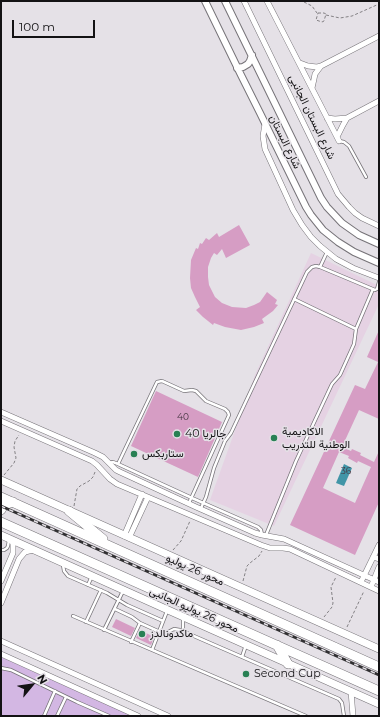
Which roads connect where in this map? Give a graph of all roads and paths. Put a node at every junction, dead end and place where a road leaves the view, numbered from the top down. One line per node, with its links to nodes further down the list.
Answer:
1 (205, 1): 13 (street, شارع البستان)
2 (225, 1): 10 (street, شارع البستان)
3 (244, 1): 21 (street, شارع البستان الجانبى)
4 (267, 1): 11 (street)
5 (304, 2): 7 (path)
6 (379, 4): 8 (path)
7 (318, 13): 8 (path); 8 (path)
8 (326, 15)
9 (379, 36): 12 (street)
10 (252, 55): 13 (street); 22 (street, شارع البستان)
11 (299, 63): 12 (street); 14 (street)
12 (322, 66): 14 (street)
13 (237, 68): 18 (street, شارع البستان)
14 (312, 89): 16 (street)
15 (379, 101): 17 (street)
16 (328, 118): 17 (street); 19 (street)
17 (347, 118): 19 (street)
18 (265, 124): 23 (street); 24 (street, شارع البستان)
19 (338, 139): 20 (lane)
20 (366, 177)
21 (379, 226)
22 (379, 244)
23 (328, 252): 25 (lane); 26 (street)
24 (379, 263)
25 (320, 267): 28 (lane); 29 (lane)
26 (379, 278)
27 (379, 282): 28 (lane)
28 (373, 290): 30 (lane)
29 (294, 299): 30 (lane); 45 (lane)
30 (356, 329): 53 (lane)
31 (1, 412): 34 (street)
32 (1, 421): 33 (street)
33 (22, 431): 35 (street); 39 (path)
34 (63, 439): 35 (street); 36 (street)
35 (59, 447): 38 (street)
36 (109, 463): 37 (lane); 46 (street)
37 (118, 464): 43 (lane); 43 (lane)
38 (97, 465): 40 (street); 49 (path)
39 (1, 479): 49 (main road)
40 (142, 494): 42 (street); 54 (street)
41 (1, 496): 44 (highway, محور 26 يوليو)
42 (148, 497): 50 (street); 54 (street)
43 (192, 498): 45 (lane); 46 (lane)
44 (13, 502): 48 (highway); 57 (highway, محور 26 يوليو)
45 (203, 503): 47 (lane); 53 (lane)
46 (189, 504): 47 (street)
47 (198, 508): 50 (street); 53 (street)
48 (1, 510)
49 (71, 512): 54 (main road); 57 (highway)
50 (192, 516): 58 (street); 61 (path)
51 (2, 521): 95 (highway)
52 (1, 535): 55 (main road, محور 26 يوليو الجانبى)
53 (264, 536): 67 (street)
54 (126, 537): 61 (main road)
55 (10, 539): 59 (lane); 60 (main road, محور 26 يوليو الجانبى); 70 (street)
56 (379, 544): 62 (street)
57 (112, 546): 101 (highway, محور 26 يوليو)
58 (264, 546): 66 (street); 74 (path)
59 (1, 550)
60 (34, 550): 64 (main road, محور 26 يوليو الجانبى); 79 (street)
61 (168, 554): 74 (main road)
62 (373, 557): 63 (street); 67 (street)
63 (379, 559)
64 (62, 562): 68 (main road, محور 26 يوليو الجانبى); 72 (lane)
65 (379, 567): 69 (street)
66 (339, 572): 71 (street); 87 (path)
67 (364, 575): 69 (street); 71 (street)
68 (92, 576): 72 (lane); 76 (main road, محور 26 يوليو الجانبى)
69 (377, 580): 73 (street)
70 (1, 581)
71 (361, 582): 73 (street)
72 (88, 585): 75 (lane)
73 (369, 586): 77 (street); 91 (path)
74 (241, 587): 87 (main road)
75 (101, 590): 78 (lane); 85 (lane)
76 (124, 590): 78 (lane); 81 (main road, محور 26 يوليو الجانبى)
77 (379, 591)
78 (119, 600): 80 (lane); 84 (lane)
79 (1, 603)
80 (115, 609): 86 (lane); 88 (lane)
81 (168, 610): 83 (main road, محور 26 يوليو الجانبى); 84 (lane)
82 (72, 616): 85 (lane)
83 (182, 616): 89 (lane); 94 (main road, محور 26 يوليو الجانبى)
84 (163, 621): 90 (lane)
85 (86, 622): 88 (lane)
86 (140, 623): 90 (lane); 93 (lane)
87 (320, 623): 91 (main road)
88 (104, 630): 93 (lane)
89 (183, 631): 90 (lane); 99 (lane)
90 (160, 632): 97 (lane)
91 (344, 633): 96 (main road)
92 (1, 641): 114 (street)
93 (131, 642): 97 (lane)
94 (246, 645): 99 (lane); 100 (main road, محور 26 يوليو الجانبى)
95 (277, 646): 100 (highway); 105 (highway)
96 (378, 647)
97 (152, 650): 115 (lane)
98 (1, 654): 113 (street)
99 (242, 656): 108 (lane)
100 (288, 664): 104 (main road, محور 26 يوليو الجانبى)
101 (379, 666)
102 (1, 668): 103 (lane)
103 (55, 691): 106 (lane); 110 (lane)
104 (351, 691): 107 (main road, محور 26 يوليو الجانبى); 109 (street)
105 (379, 691)
106 (66, 697): 111 (lane); 112 (lane)
107 (379, 704)
108 (343, 715): 109 (lane)
109 (353, 715)
110 (44, 716)
111 (57, 716)
112 (109, 716)
113 (138, 716)
114 (168, 716)
115 (306, 716)

